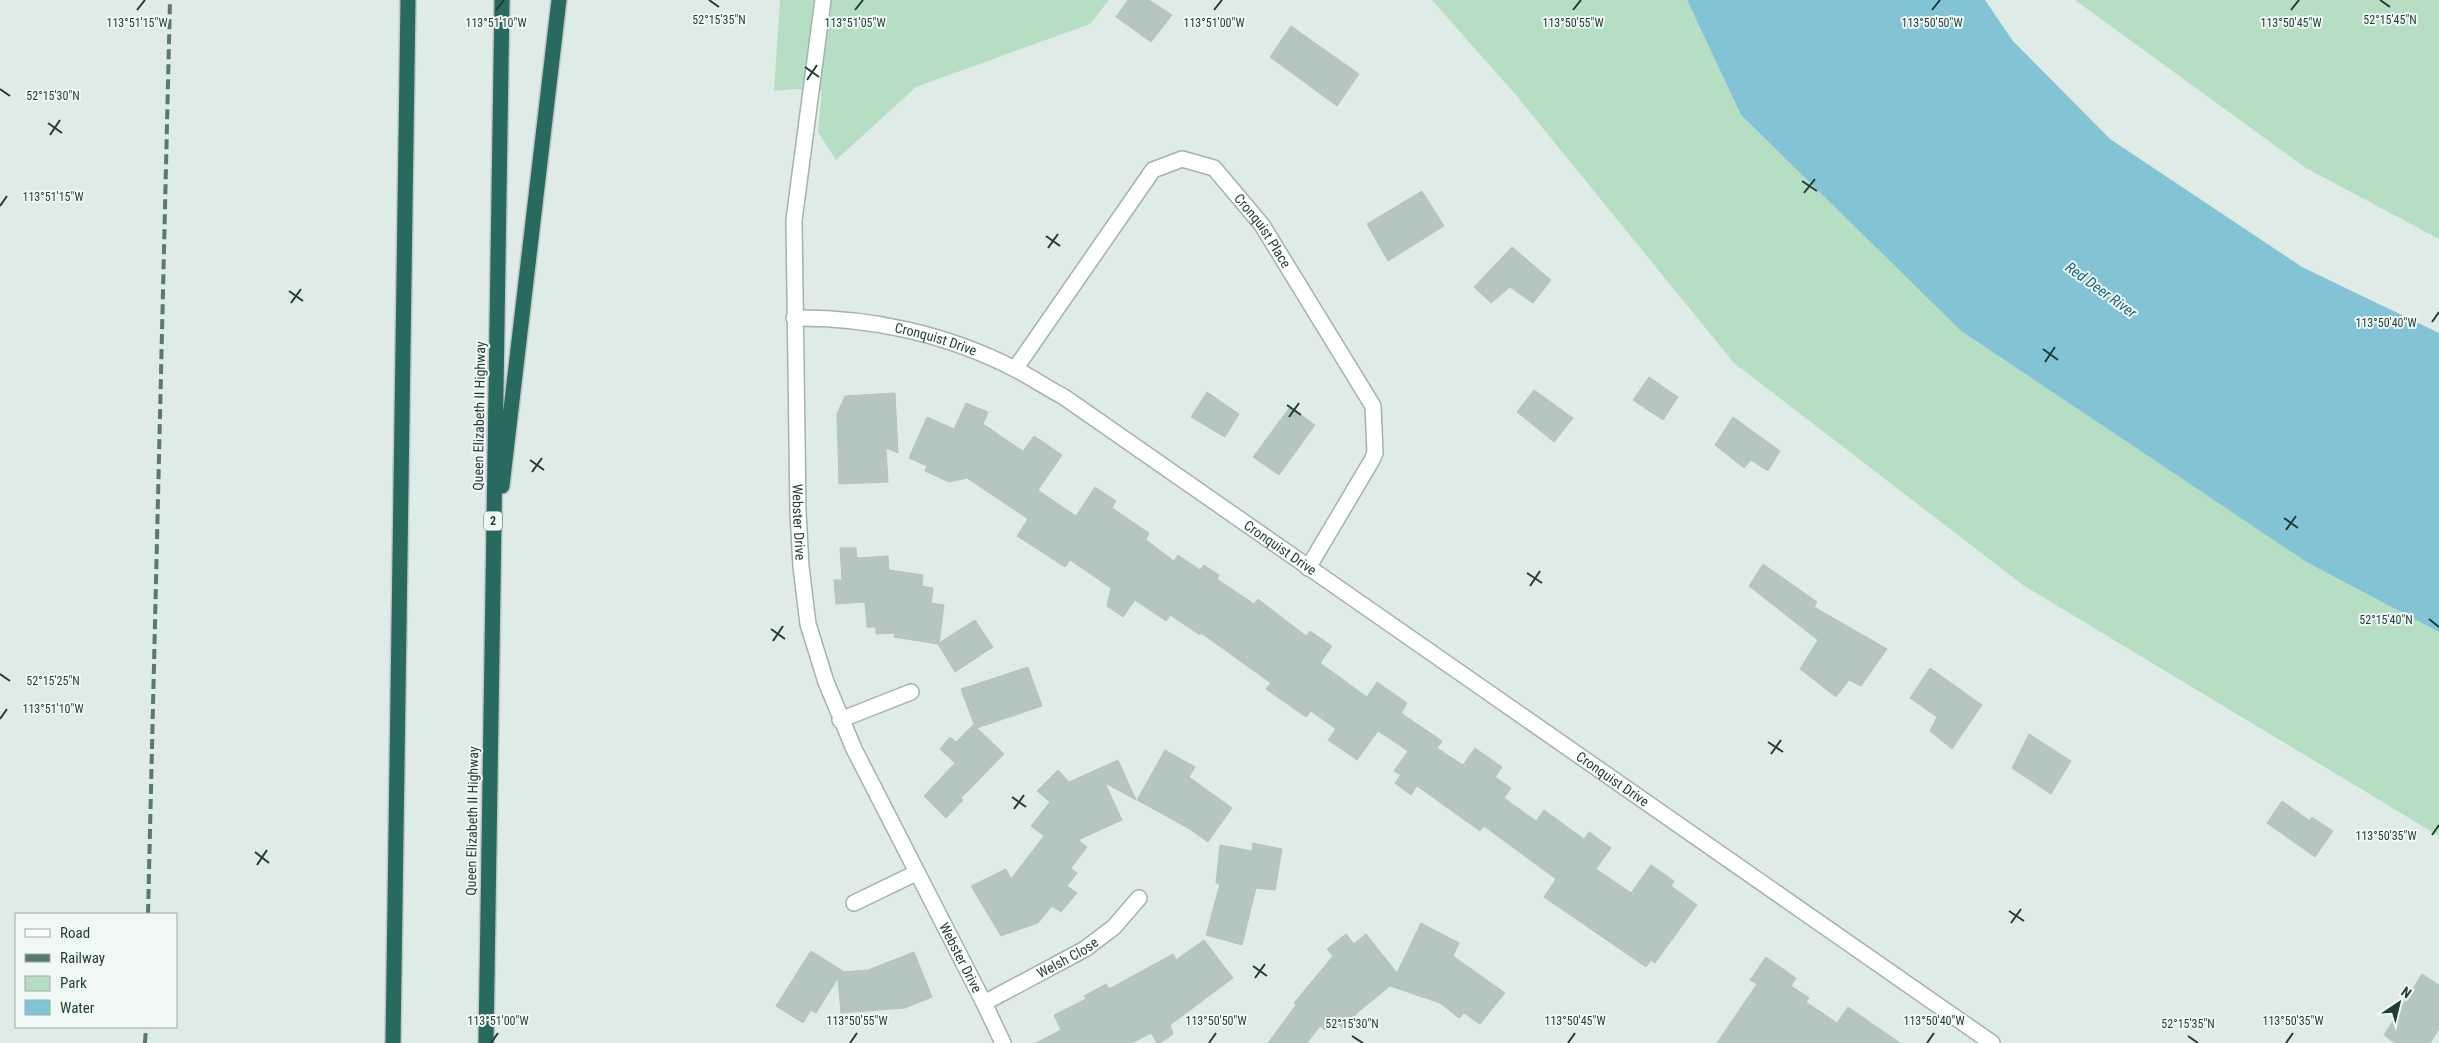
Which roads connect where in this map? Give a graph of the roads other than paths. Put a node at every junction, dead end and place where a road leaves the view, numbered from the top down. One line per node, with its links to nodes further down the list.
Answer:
1 (408, 0): 15 (highway)
2 (502, 0): 8 (highway, Queen Elizabeth II Highway / 2)
3 (559, 0): 8 (highway)
4 (823, 0): 5 (street)
5 (794, 318): 6 (street, Cronquist Drive); 10 (street, Webster Drive)
6 (1015, 369): 7 (street, Cronquist Drive); 7 (street, Cronquist Place)
7 (1308, 568): 18 (street, Cronquist Drive)
8 (492, 569): 16 (highway, Queen Elizabeth II Highway / 2)
9 (911, 692): 10 (street)
10 (840, 720): 11 (street, Webster Drive)
11 (916, 872): 13 (street); 14 (street, Webster Drive)
12 (1139, 898): 14 (street, Welsh Close)
13 (854, 904)
14 (984, 1003): 17 (street, Webster Drive)
15 (392, 1043)
16 (486, 1043)
17 (1003, 1043)
18 (1992, 1043)

